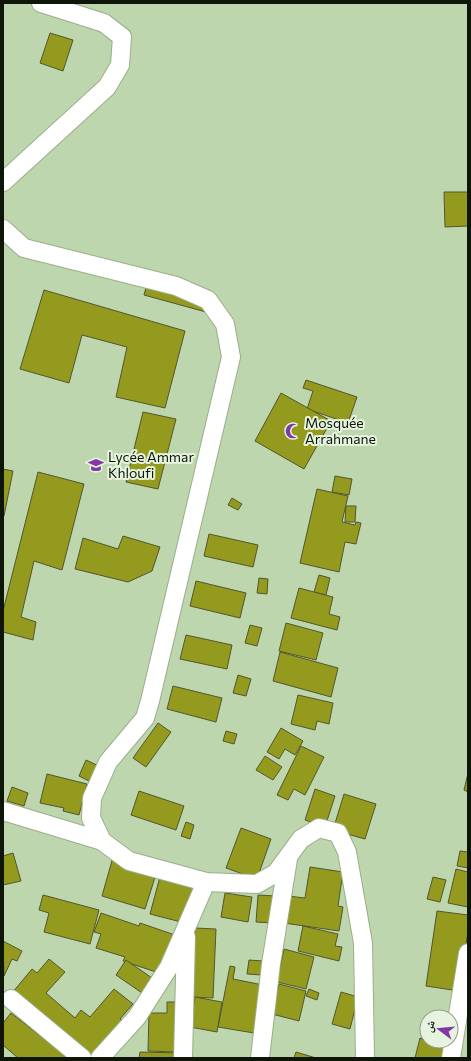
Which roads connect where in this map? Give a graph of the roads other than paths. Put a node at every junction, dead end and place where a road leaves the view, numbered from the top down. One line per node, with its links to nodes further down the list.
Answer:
1 (41, 3): 2 (street)
2 (3, 182)
3 (3, 229): 5 (street)
4 (3, 811): 5 (street)
5 (102, 841): 7 (street)
6 (289, 856): 7 (street); 14 (street); 15 (street)
7 (206, 882): 8 (street)
8 (186, 929): 12 (street); 13 (street)
9 (468, 953): 16 (street)
10 (11, 999): 11 (street)
11 (82, 1058)
12 (100, 1058)
13 (184, 1058)
14 (260, 1058)
15 (365, 1058)
16 (450, 1058)

